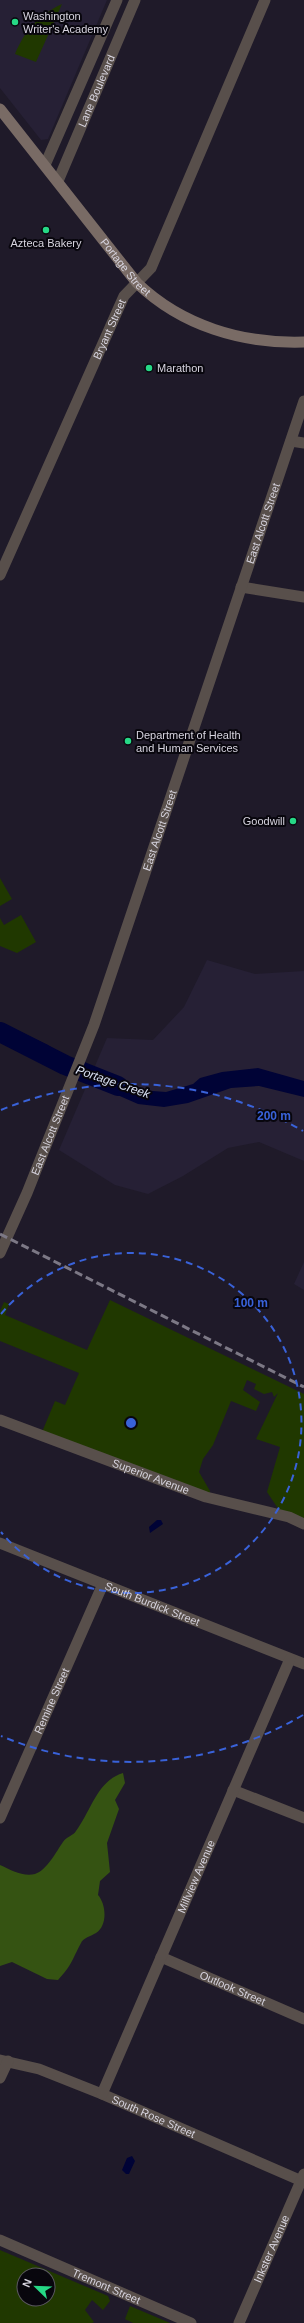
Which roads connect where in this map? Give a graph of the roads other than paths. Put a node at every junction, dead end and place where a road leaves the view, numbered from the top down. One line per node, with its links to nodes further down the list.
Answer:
1 (117, 0): 5 (street, Lane Boulevard)
2 (135, 0): 6 (street, Lane Boulevard)
3 (265, 0): 7 (street, Bryant Street)
4 (0, 109): 5 (main road, Portage Street)
5 (45, 164): 6 (main road, Portage Street)
6 (58, 181): 7 (main road, Portage Street)
7 (137, 283): 8 (main road, Portage Street); 12 (street, Bryant Street)
8 (304, 342)
9 (304, 401): 10 (street, East Alcott Street)
10 (291, 441): 11 (street); 13 (street, East Alcott Street)
11 (304, 442)
12 (0, 575)
13 (241, 587): 14 (street); 15 (street, East Alcott Street)
14 (304, 597)
15 (0, 1254)
16 (0, 1420): 17 (street, Superior Avenue)
17 (304, 1524)
18 (0, 1542): 19 (street, South Burdick Street)
19 (103, 1584): 20 (street, South Burdick Street); 23 (street, Remine Street)
20 (290, 1659): 21 (street, South Burdick Street); 22 (street, Millview Avenue)
21 (304, 1664)
22 (233, 1790): 24 (street); 25 (street, Millview Avenue)
23 (0, 1818)
24 (304, 1818)
25 (161, 1957): 26 (street, Outlook Street); 29 (street, Millview Avenue)
26 (304, 2019)
27 (4, 2060): 28 (street); 29 (street, South Rose Street)
28 (0, 2078)
29 (102, 2094): 30 (street, South Rose Street)
30 (303, 2179): 33 (street, Inkster Avenue)
31 (0, 2240): 32 (street, Tremont Street)
32 (191, 2323)
33 (239, 2323)

